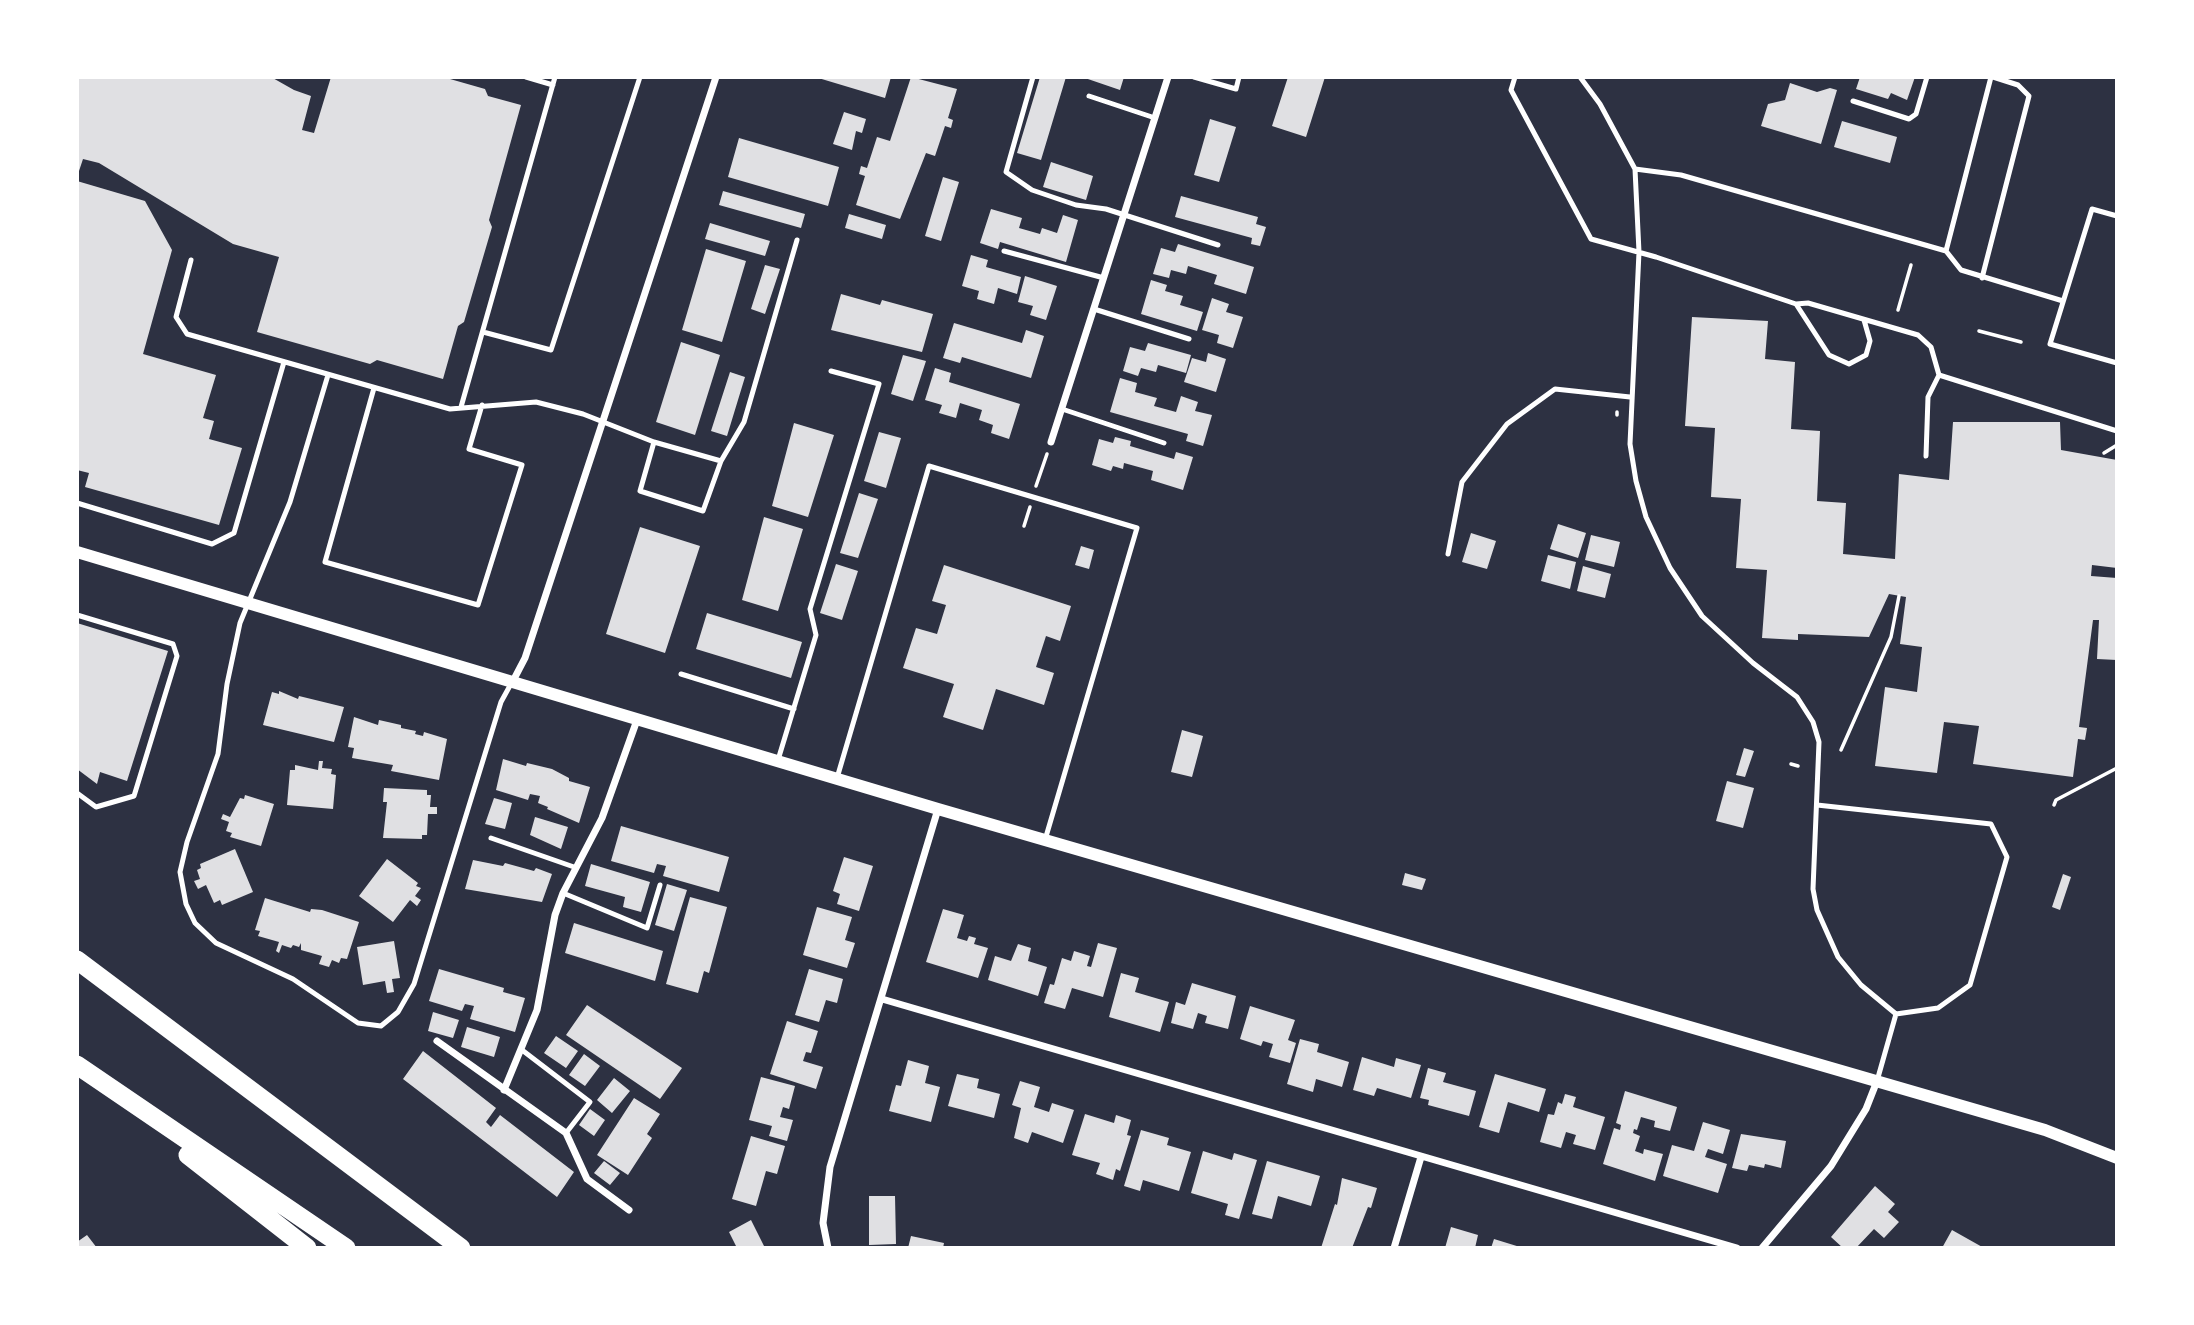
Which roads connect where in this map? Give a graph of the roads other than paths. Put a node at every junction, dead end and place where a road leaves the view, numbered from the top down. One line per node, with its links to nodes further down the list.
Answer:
1 (526, 77): 13 (lane)
2 (555, 77): 13 (lane)
3 (640, 77): 32 (lane)
4 (716, 77): 44 (street)
5 (1032, 77): 18 (lane)
6 (1168, 77): 16 (street)
7 (1194, 77): 8 (lane)
8 (1240, 77)
9 (1515, 77): 24 (lane)
10 (1580, 77): 17 (lane)
11 (1927, 77): 15 (lane)
12 (1992, 77): 23 (lane); 27 (lane)
13 (553, 85): 32 (lane)
14 (1089, 96): 16 (lane)
15 (1853, 101)
16 (1155, 118): 18 (street)
17 (1635, 169): 23 (lane); 24 (lane)
18 (1124, 215): 21 (lane); 26 (street)
19 (2117, 216): 28 (lane)
20 (797, 240): 50 (lane)
21 (1217, 245)
22 (1004, 251): 26 (lane)
23 (1946, 251): 27 (lane)
24 (1639, 252): 29 (lane); 40 (lane)
25 (191, 260): 34 (lane)
26 (1104, 278): 30 (street)
27 (1982, 278): 28 (lane)
28 (2063, 301): 35 (lane)
29 (1796, 304): 31 (lane); 31 (lane)
30 (1094, 309): 33 (lane); 43 (street)
31 (1864, 320): 38 (lane)
32 (483, 332): 42 (lane)
33 (1189, 339)
34 (284, 362): 37 (lane); 51 (lane)
35 (2117, 363)
36 (831, 371): 58 (lane)
37 (328, 375): 39 (lane); 54 (lane)
38 (1939, 375): 45 (lane); 49 (lane)
39 (374, 388): 41 (lane); 42 (lane)
40 (1630, 397): 53 (lane); 63 (lane)
41 (482, 405): 42 (lane); 44 (lane)
42 (461, 407)
43 (1062, 409): 47 (street); 48 (lane)
44 (604, 423): 46 (lane); 57 (street)
45 (2117, 431)
46 (654, 442): 50 (lane); 50 (lane)
47 (1051, 442)
48 (1164, 443)
49 (1926, 456)
50 (721, 461)
51 (77, 503)
52 (77, 552): 54 (street)
53 (1448, 554)
54 (247, 603): 57 (street); 57 (lane)
55 (77, 615): 62 (lane)
56 (681, 674): 58 (lane)
57 (513, 681): 59 (street)
58 (794, 709): 60 (lane)
59 (638, 720): 60 (street); 67 (street)
60 (778, 760): 61 (street)
61 (837, 778): 64 (street); 66 (lane)
62 (77, 793)
63 (1817, 805): 72 (lane); 72 (lane)
64 (938, 809): 66 (street); 71 (street)
65 (491, 838): 67 (lane)
66 (1045, 840): 76 (street)
67 (574, 867): 69 (street)
68 (660, 885): 69 (lane)
69 (563, 893): 74 (street)
70 (77, 960): 84 (highway)
71 (882, 999): 79 (street); 85 (street)
72 (1896, 1014): 76 (lane)
73 (437, 1041): 77 (street)
74 (522, 1050): 77 (street); 78 (lane)
75 (77, 1067): 82 (highway); 83 (highway)
76 (1877, 1081): 80 (street); 88 (street)
77 (504, 1090): 78 (street)
78 (566, 1133): 81 (street)
79 (1421, 1157): 86 (street); 87 (street)
80 (2117, 1158)
81 (629, 1210)
82 (307, 1248)
83 (346, 1248)
84 (461, 1248)
85 (828, 1248)
86 (1394, 1248)
87 (1737, 1248)
88 (1762, 1248)

